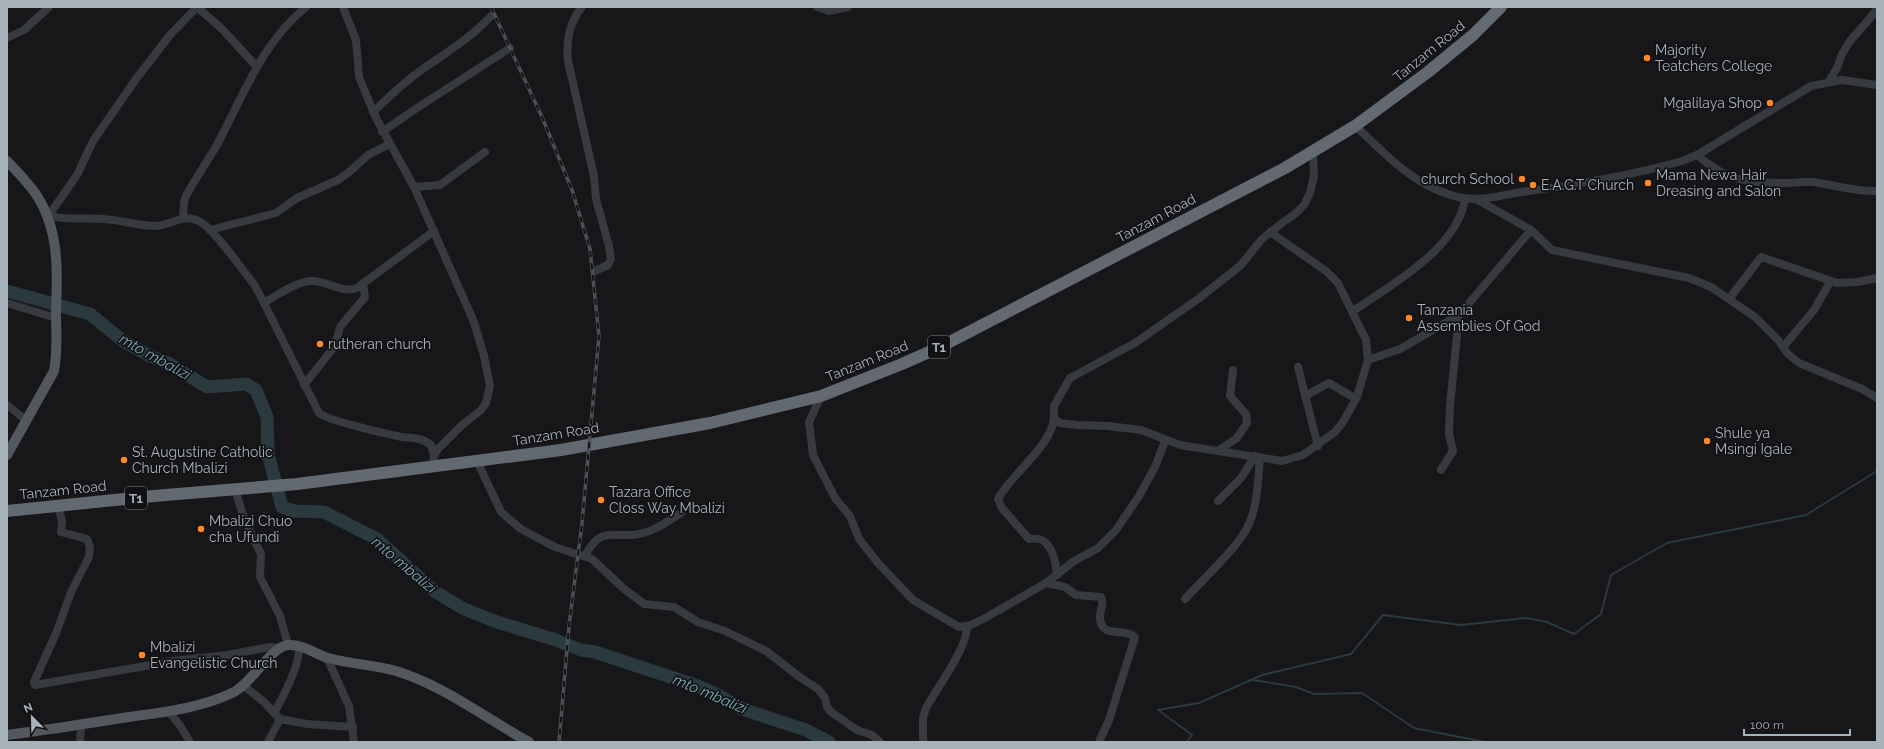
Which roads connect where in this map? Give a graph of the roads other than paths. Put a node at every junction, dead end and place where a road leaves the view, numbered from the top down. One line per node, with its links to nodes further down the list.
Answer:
1 (49, 7): 11 (street)
2 (197, 7): 13 (street); 28 (street)
3 (306, 7): 13 (street)
4 (343, 7): 16 (street)
5 (582, 7): 34 (street)
6 (817, 7): 7 (street)
7 (848, 7)
8 (1501, 7): 17 (highway, Tanzam Road / T1)
9 (1877, 10): 14 (street)
10 (491, 16): 16 (street)
11 (7, 38)
12 (510, 48): 18 (street)
13 (256, 66): 29 (street)
14 (1829, 82): 15 (street); 22 (street)
15 (1877, 85)
16 (373, 112): 18 (street)
17 (1355, 126): 20 (highway, Tanzam Road / T1); 26 (street)
18 (382, 132): 19 (street)
19 (390, 144): 24 (street); 30 (street)
20 (1313, 151): 33 (street); 49 (highway, Tanzam Road / T1)
21 (484, 152): 24 (street)
22 (1696, 155): 25 (street); 27 (street)
23 (7, 161): 28 (main road)
24 (414, 187): 32 (street)
25 (1877, 191)
26 (1464, 198): 27 (street); 41 (street)
27 (1476, 199): 31 (street)
28 (49, 217): 29 (street); 42 (main road)
29 (184, 218): 30 (street)
30 (210, 230): 39 (street)
31 (1532, 230): 38 (street); 43 (street)
32 (434, 231): 37 (street); 61 (street)
33 (1270, 232): 41 (street); 54 (street)
34 (595, 271)
35 (1877, 278): 36 (street)
36 (1830, 282): 38 (street); 44 (street)
37 (364, 283): 39 (street); 48 (street)
38 (1729, 299): 44 (street)
39 (265, 302): 48 (street)
40 (7, 304): 42 (street)
41 (1353, 311): 45 (street)
42 (56, 314): 55 (main road)
43 (1459, 315): 45 (street); 63 (street)
44 (1783, 347): 52 (street)
45 (1368, 360): 51 (street)
46 (1298, 367): 50 (street)
47 (1233, 370): 58 (street)
48 (304, 384): 61 (street)
49 (821, 396): 62 (highway, Tanzam Road / T1); 73 (street)
50 (1305, 396): 51 (street); 57 (street)
51 (1356, 398): 57 (street)
52 (1877, 398)
53 (7, 406): 55 (street)
54 (1054, 417): 56 (street); 70 (street)
55 (27, 421): 59 (main road)
56 (1166, 441): 58 (street); 70 (street)
57 (1318, 446): 60 (street)
58 (1218, 451): 60 (street)
59 (7, 455)
60 (1258, 456): 65 (street); 72 (street)
61 (433, 461): 62 (highway, Tanzam Road / T1); 64 (highway, Tanzam Road / T1)
62 (477, 461): 69 (street)
63 (1441, 470)
64 (235, 489): 66 (highway, Tanzam Road / T1); 75 (street)
65 (1218, 501)
66 (58, 506): 67 (highway, Tanzam Road / T1); 75 (street)
67 (7, 511)
68 (681, 513): 69 (street)
69 (585, 556): 88 (street)
70 (1057, 575): 71 (street)
71 (1046, 583): 73 (street); 90 (street)
72 (1185, 599)
73 (966, 626): 89 (street)
74 (299, 646): 75 (main road); 76 (main road); 79 (street)
75 (284, 647): 77 (main road)
76 (327, 658): 81 (street); 87 (main road)
77 (244, 686): 78 (main road); 79 (street)
78 (168, 712): 80 (main road); 84 (street)
79 (277, 716): 81 (street); 85 (street)
80 (81, 725): 82 (main road); 83 (street)
81 (353, 727): 86 (street)
82 (7, 735)
83 (80, 742)
84 (190, 742)
85 (268, 742)
86 (354, 742)
87 (529, 742)
88 (880, 742)
89 (922, 742)
90 (1099, 742)

